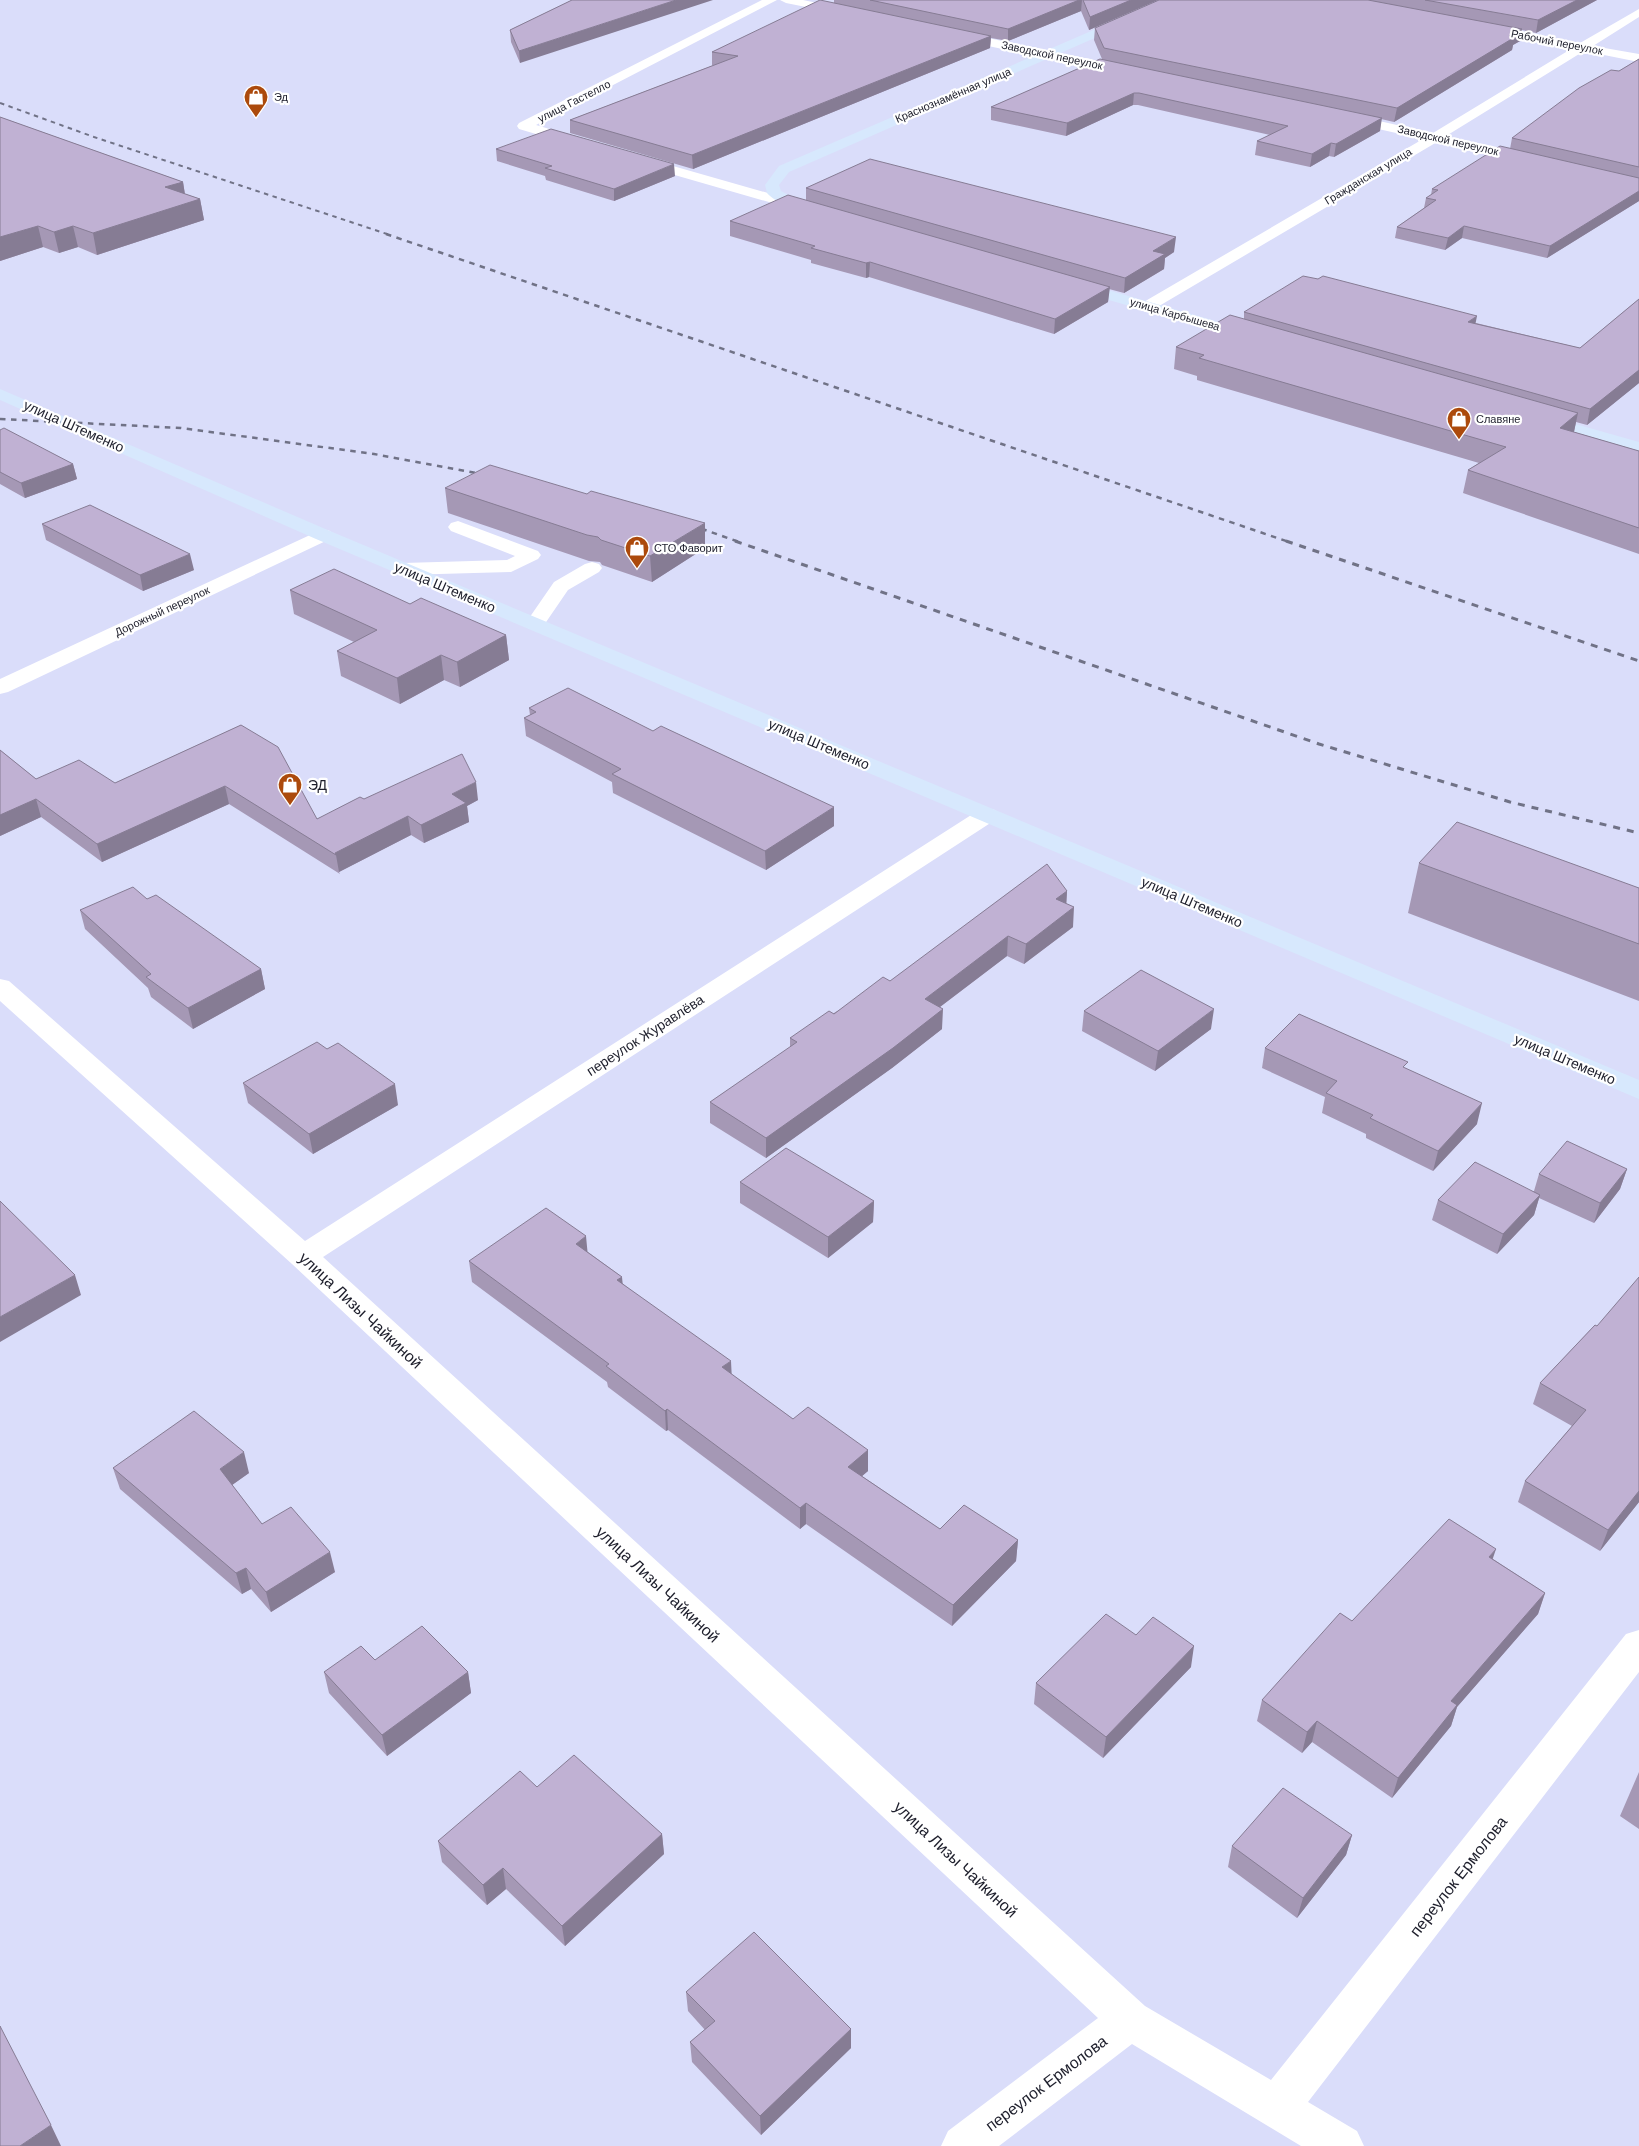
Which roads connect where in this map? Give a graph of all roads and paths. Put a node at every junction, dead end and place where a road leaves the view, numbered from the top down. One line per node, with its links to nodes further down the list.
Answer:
1 (771, 0): 14 (street, улица Гастелло)
2 (786, 0): 5 (street)
3 (1173, 0): 9 (main road, Краснознамённая улица)
4 (1639, 12): 8 (street, Гражданская улица)
5 (854, 14)
6 (1474, 27): 8 (street, Рабочий переулок)
7 (941, 32): 9 (street, Заводской переулок)
8 (1582, 47): 10 (street, Рабочий переулок); 13 (street, Гражданская улица)
9 (1048, 54): 11 (street, Заводской переулок); 17 (main road, Краснознамённая улица)
10 (1639, 58)
11 (1145, 75)
12 (1329, 114): 13 (street, Заводской переулок)
13 (1436, 136): 16 (street, Заводской переулок); 20 (street, Гражданская улица)
14 (590, 146)
15 (628, 157): 17 (street)
16 (1542, 162)
17 (798, 206): 18 (main road)
18 (836, 217)
19 (1053, 279): 20 (main road, улица Карбышева)
20 (1148, 306): 21 (main road, улица Карбышева)
21 (1261, 339)
22 (0, 394): 26 (main road, улица Штеменко)
23 (1526, 415): 24 (main road)
24 (1639, 448)
25 (458, 527): 27 (street)
26 (323, 535): 27 (main road, улица Штеменко); 30 (street, Дорожный переулок)
27 (403, 568): 29 (main road, улица Штеменко)
28 (592, 568): 29 (street)
29 (535, 624): 31 (main road, улица Штеменко)
30 (0, 687)
31 (987, 815): 33 (main road, улица Штеменко); 34 (street, переулок Журавлёва)
32 (0, 988): 34 (street, улица Лизы Чайкиной)
33 (1639, 1090)
34 (303, 1256): 36 (street, улица Лизы Чайкиной)
35 (1639, 1645): 37 (street, переулок Ермолова)
36 (1130, 2020): 37 (street, улица Лизы Чайкиной); 38 (street, переулок Ермолова)
37 (1277, 2107): 39 (street, улица Лизы Чайкиной)
38 (963, 2146)
39 (1342, 2146)

